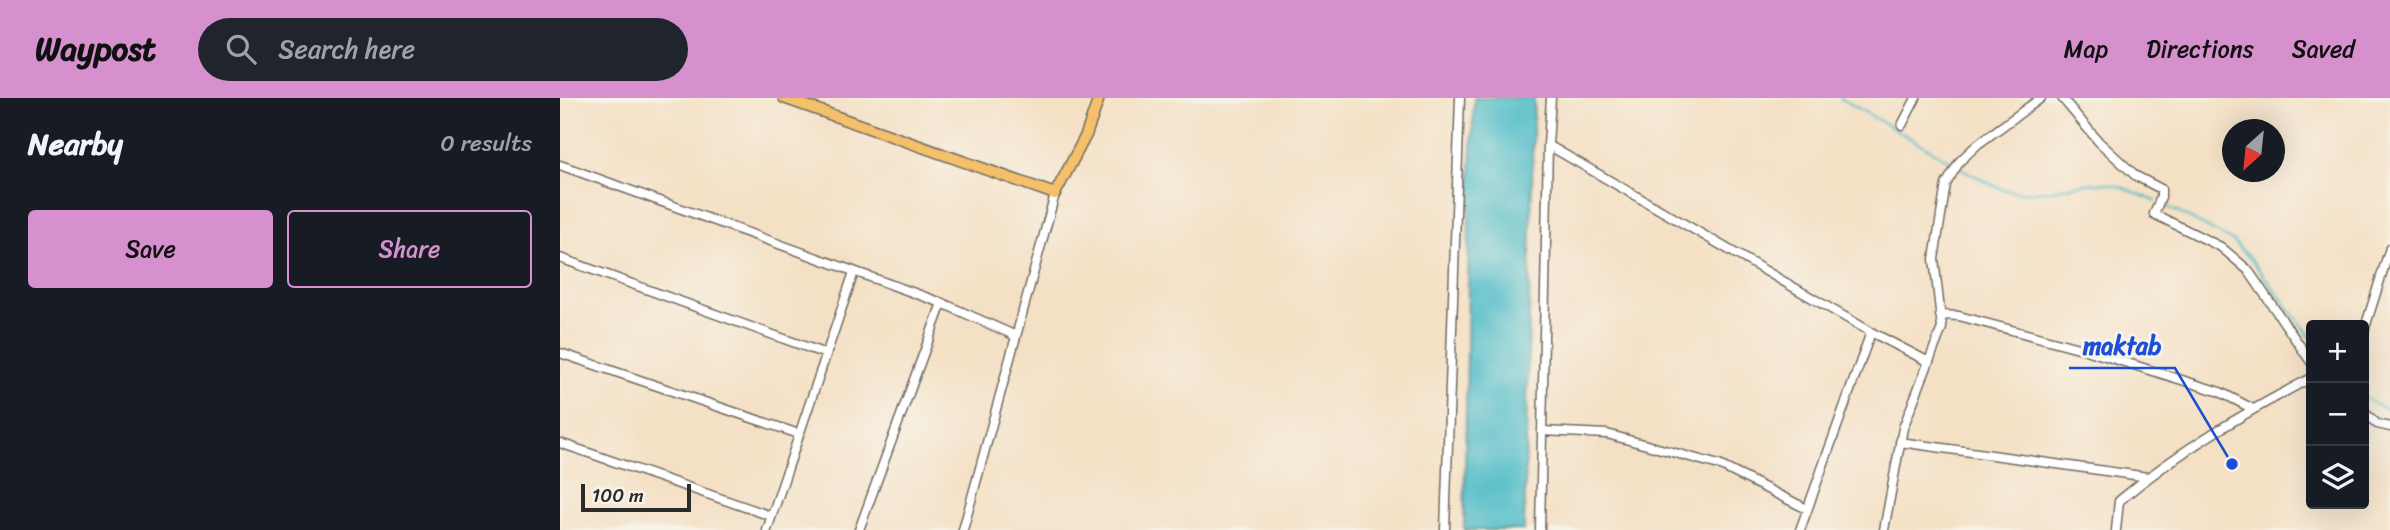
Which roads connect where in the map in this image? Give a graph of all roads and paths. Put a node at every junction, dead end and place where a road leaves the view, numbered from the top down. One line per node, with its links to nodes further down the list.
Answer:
1 (784, 98): 11 (main road)
2 (1099, 98): 11 (main road)
3 (1460, 98): 38 (street)
4 (1550, 98): 9 (street)
5 (1916, 98): 8 (street)
6 (2041, 98): 16 (street)
7 (2062, 98): 22 (street)
8 (1902, 125)
9 (1548, 145): 18 (street); 28 (street)
10 (560, 165): 14 (street)
11 (1055, 194): 19 (street)
12 (2390, 248): 17 (street)
13 (560, 258): 21 (street)
14 (854, 272): 15 (street); 21 (street)
15 (942, 303): 19 (street); 36 (street)
16 (1940, 314): 23 (street); 25 (street)
17 (2367, 320)
18 (1871, 332): 23 (street); 33 (street)
19 (1016, 336): 37 (street)
20 (560, 353): 29 (street)
21 (826, 354): 29 (street)
22 (2306, 355)
23 (1929, 362): 30 (street)
24 (2306, 381): 25 (street)
25 (2253, 409): 32 (street)
26 (2369, 417): 27 (street)
27 (2390, 427)
28 (1542, 431): 33 (street); 39 (street)
29 (799, 434): 34 (street)
30 (1900, 442): 32 (street); 41 (street)
31 (560, 443): 34 (street)
32 (2148, 477): 42 (street)
33 (1807, 509): 40 (street)
34 (771, 516): 35 (street)
35 (766, 530)
36 (859, 530)
37 (963, 530)
38 (1445, 530)
39 (1540, 530)
40 (1800, 530)
41 (1884, 530)
42 (2116, 530)

